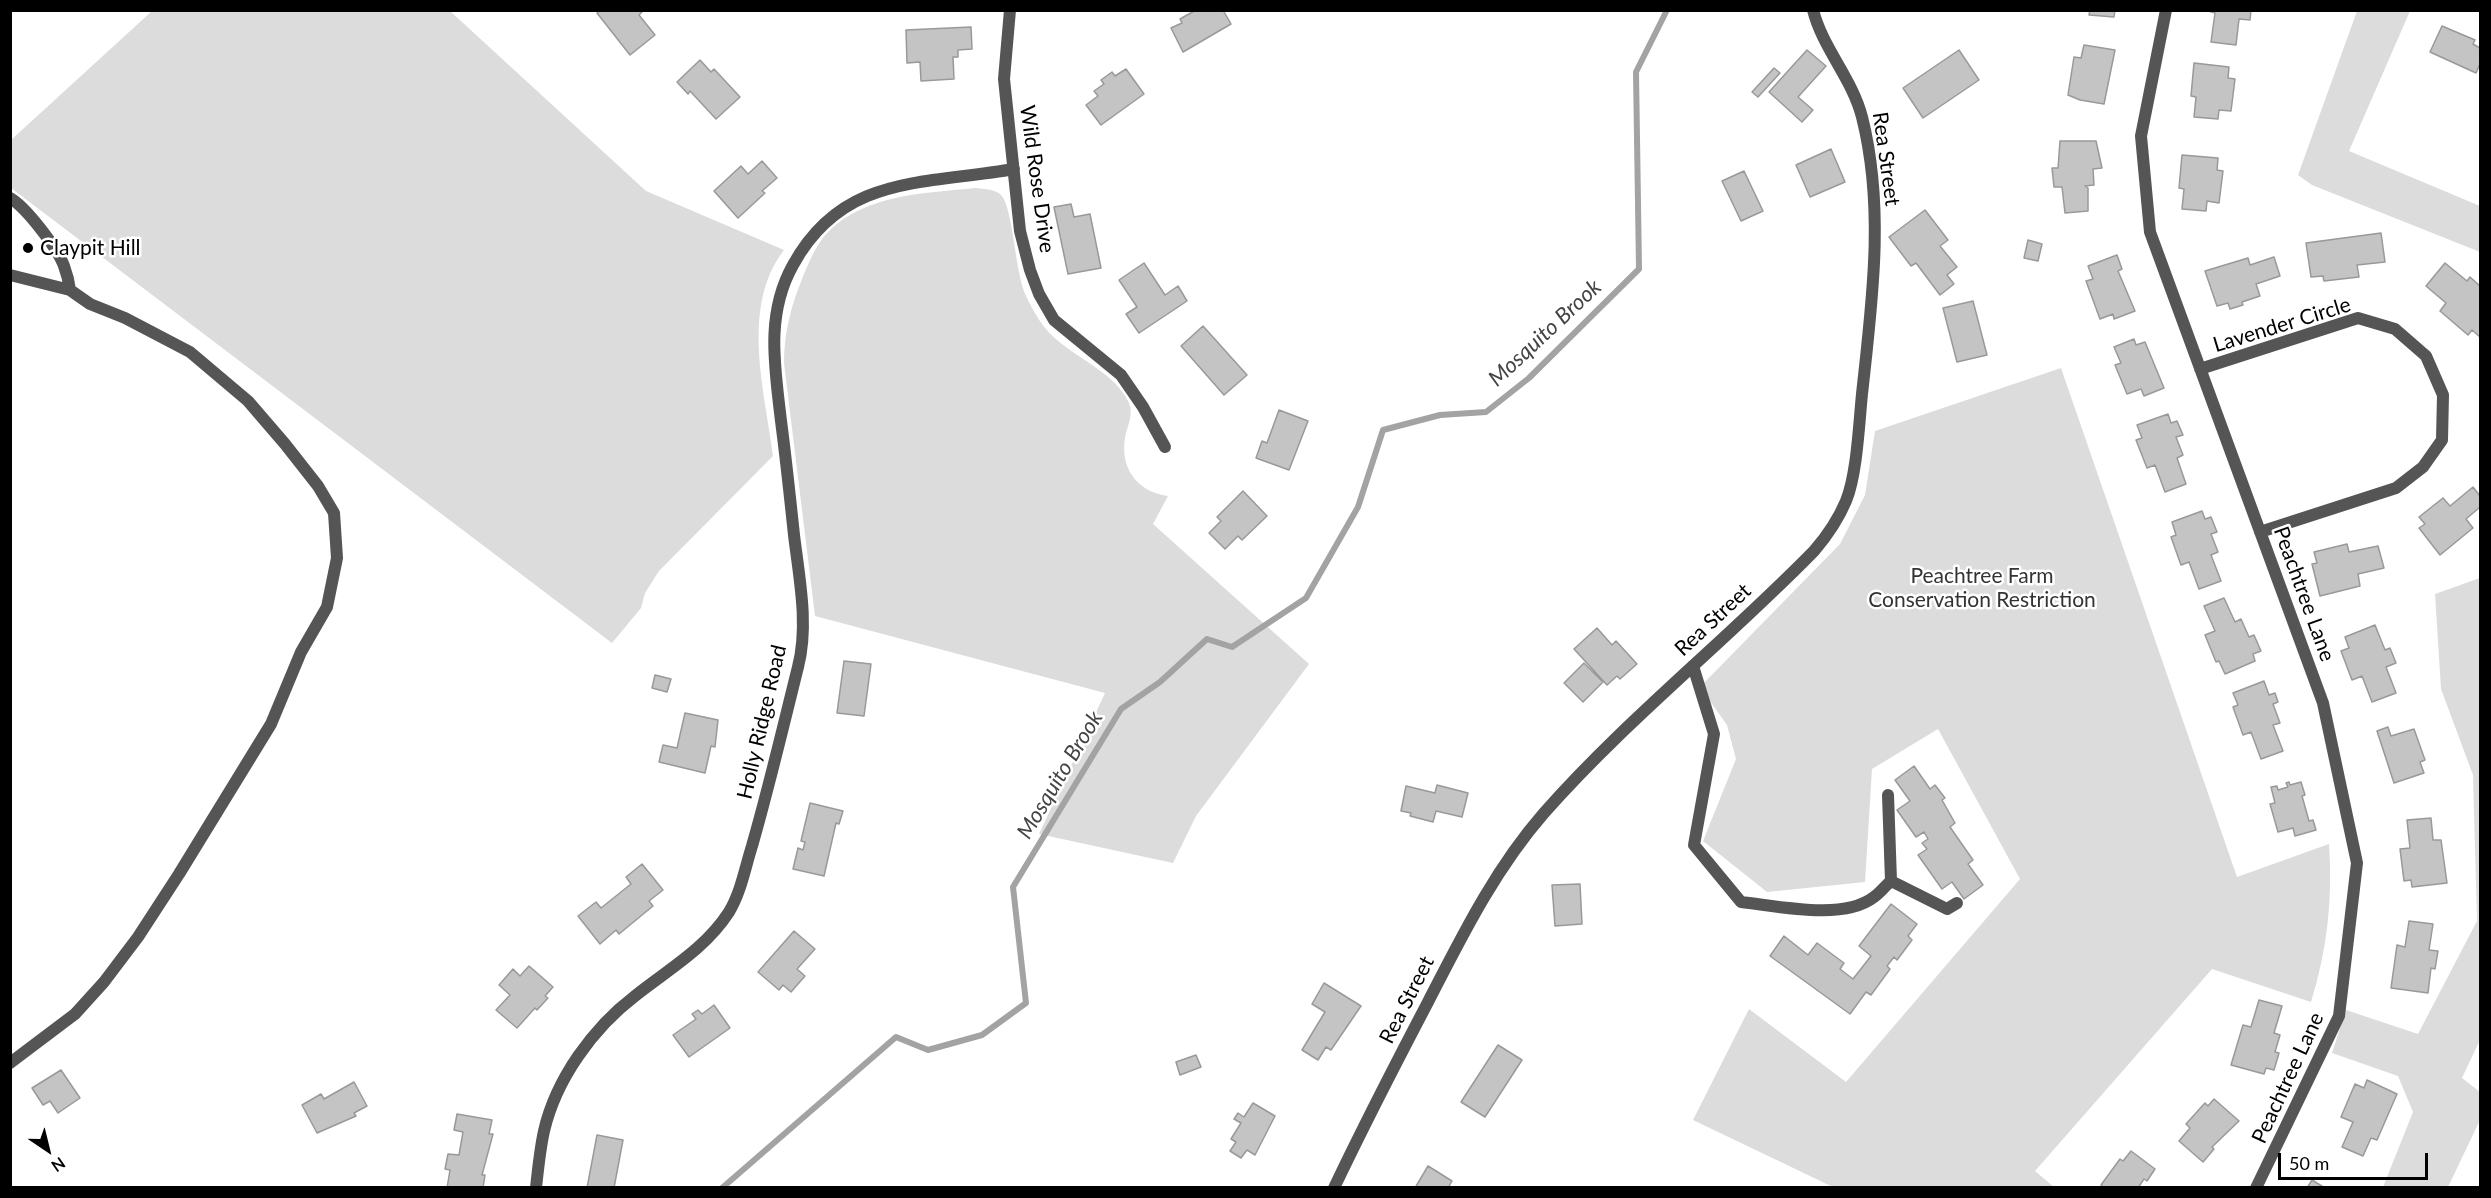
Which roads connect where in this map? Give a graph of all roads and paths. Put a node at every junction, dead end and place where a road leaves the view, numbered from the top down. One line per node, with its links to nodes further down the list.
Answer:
1 (1010, 10): 4 (street, Wild Rose Drive)
2 (1813, 10): 11 (street, Rea Street)
3 (2166, 10): 8 (street, Peachtree Lane)
4 (1014, 169): 9 (street, Wild Rose Drive); 16 (street, Holly Ridge Road)
5 (10, 198): 7 (street)
6 (10, 275): 7 (street)
7 (70, 290): 15 (street)
8 (2200, 369): 10 (street, Peachtree Lane); 10 (street, Lavender Circle)
9 (1165, 447)
10 (2260, 532): 18 (street, Peachtree Lane)
11 (1693, 666): 13 (street); 17 (street, Rea Street)
12 (1888, 795): 13 (street)
13 (1891, 881): 14 (street)
14 (1958, 903)
15 (10, 1063)
16 (536, 1188)
17 (1334, 1188)
18 (2256, 1188)

